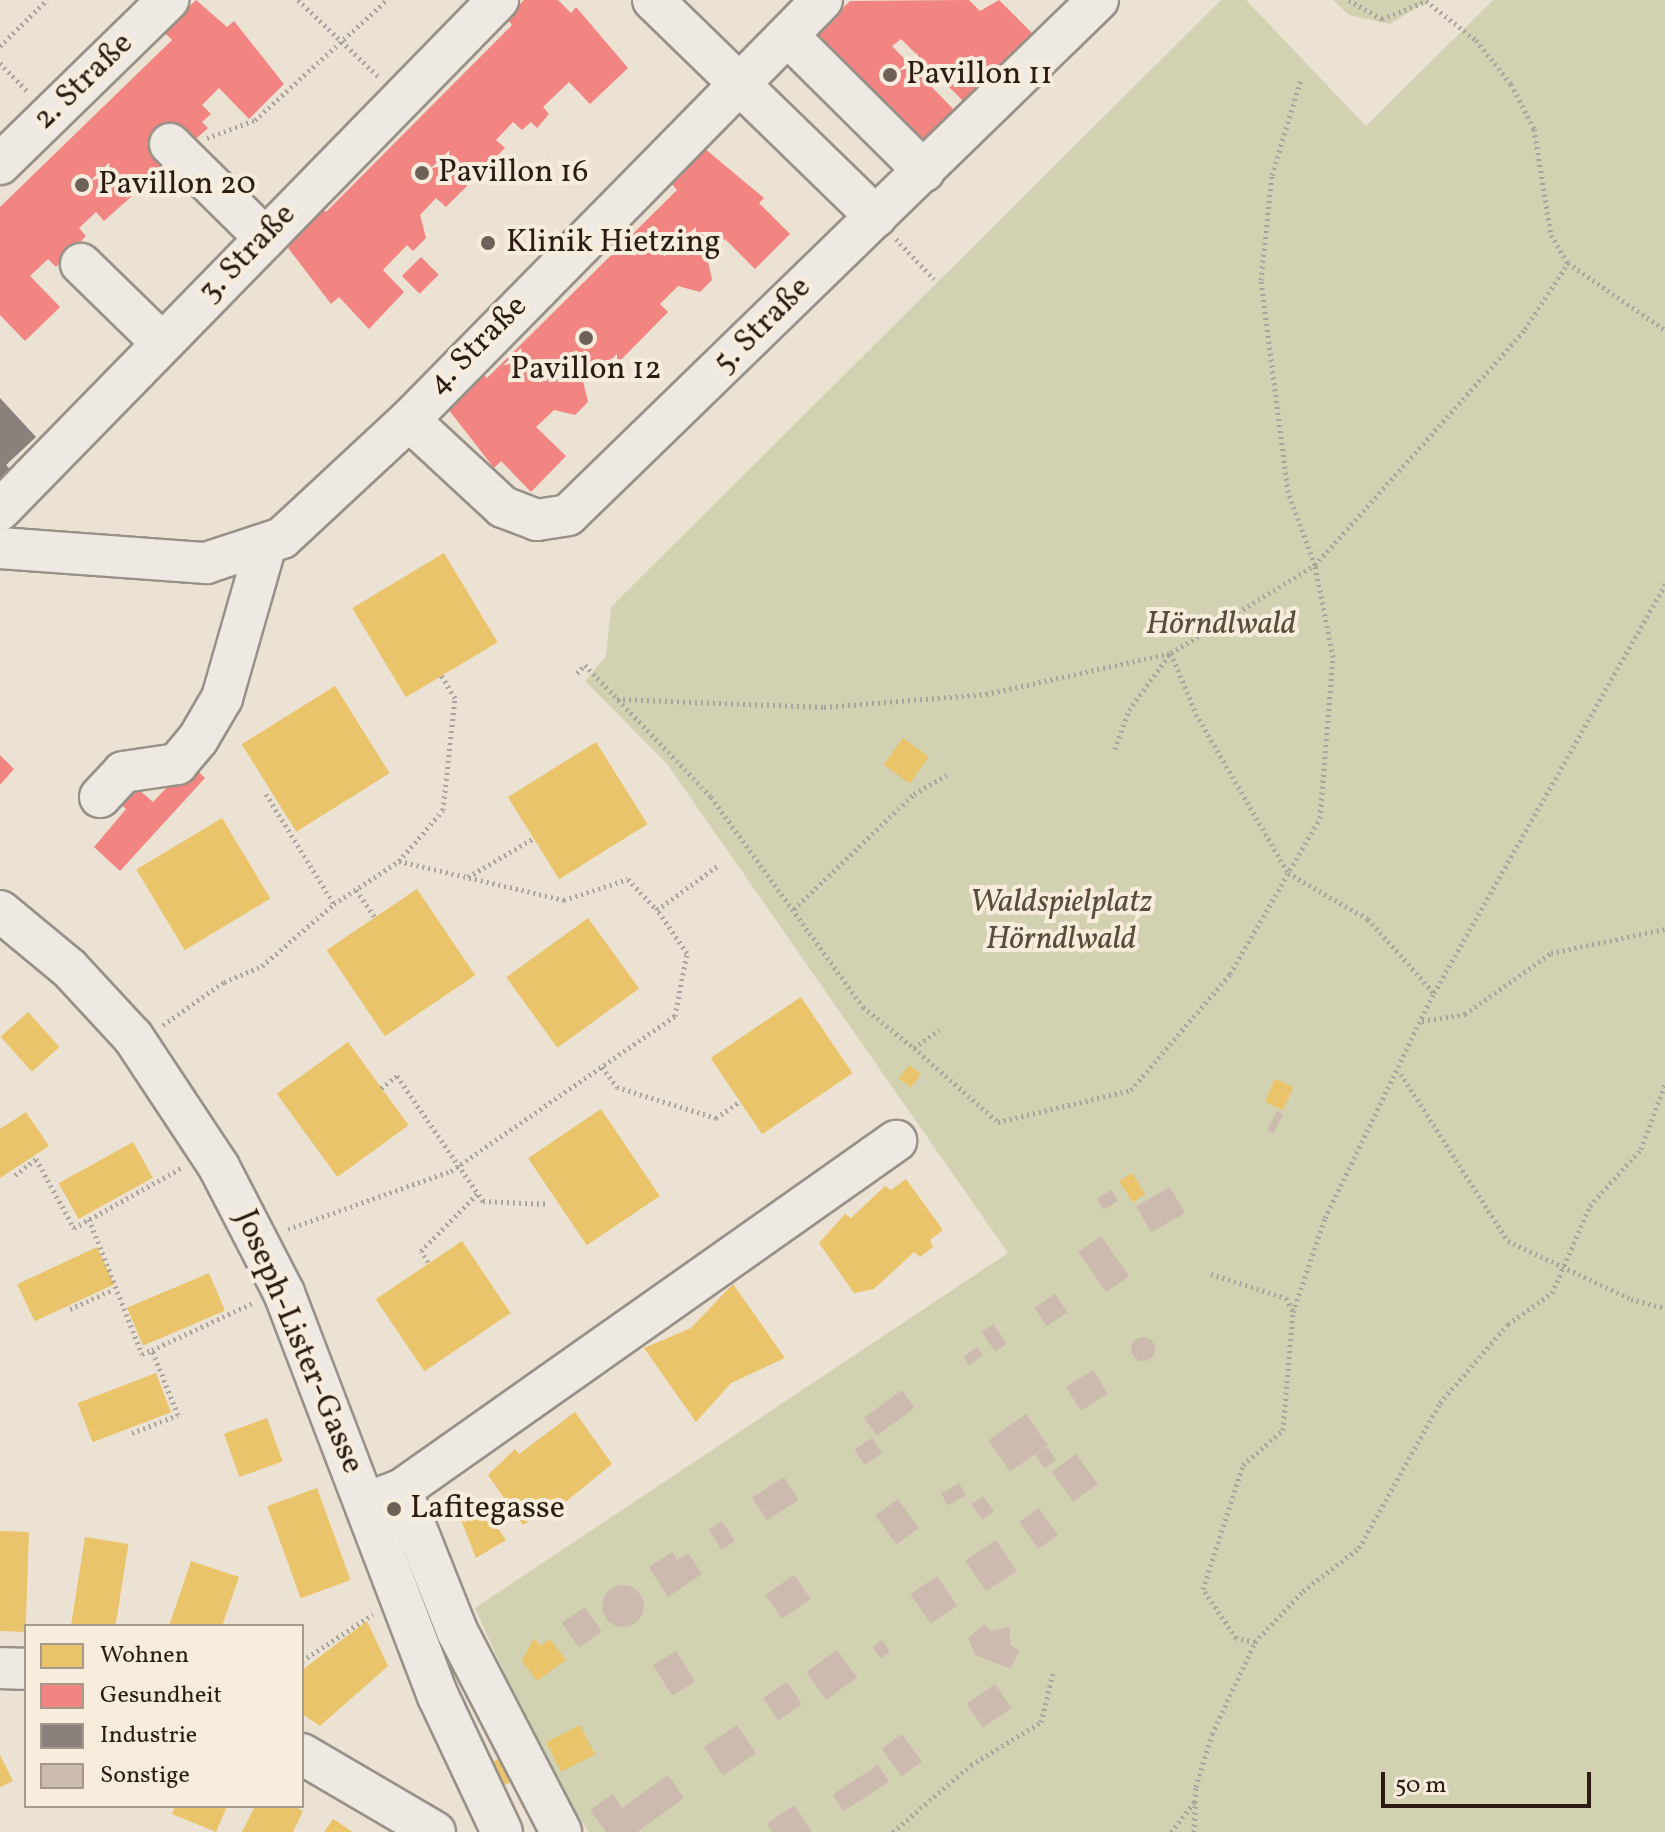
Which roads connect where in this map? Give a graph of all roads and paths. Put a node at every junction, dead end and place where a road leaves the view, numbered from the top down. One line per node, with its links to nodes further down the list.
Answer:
1 (47, 0): 13 (path)
2 (168, 0): 18 (street, 2. Straße)
3 (298, 0): 12 (path)
4 (387, 0): 12 (path)
5 (498, 0): 16 (street, 3. Straße)
6 (653, 0): 15 (street)
7 (822, 0): 11 (street, 4. Straße)
8 (1098, 0): 19 (street, 5. Straße)
9 (1349, 0): 10 (path)
10 (1426, 0): 22 (path)
11 (790, 38): 15 (street, 4. Straße); 19 (street)
12 (340, 41): 16 (path); 17 (path)
13 (0, 46)
14 (1301, 79): 31 (path)
15 (742, 85): 20 (street); 27 (street, 4. Straße)
16 (401, 98): 21 (street, 3. Straße)
17 (178, 150): 21 (street)
18 (0, 164)
19 (924, 171): 20 (street, 5. Straße)
20 (876, 217): 24 (path); 27 (street, 5. Straße)
21 (265, 238): 26 (street, 3. Straße)
22 (1568, 263): 25 (path); 31 (path)
23 (81, 264): 26 (street)
24 (934, 279)
25 (1665, 330)
26 (162, 343): 28 (street, 3. Straße)
27 (409, 420): 30 (street, 4. Straße)
28 (0, 510)
29 (0, 548): 30 (street)
30 (265, 548): 40 (street)
31 (1315, 565): 33 (path); 44 (path)
32 (1665, 584): 53 (path)
33 (1171, 653): 36 (path); 37 (path); 44 (path)
34 (577, 673): 36 (path)
35 (441, 675): 42 (path)
36 (617, 699): 48 (path)
37 (1115, 749)
38 (950, 773): 48 (path)
39 (266, 794): 47 (path)
40 (100, 797)
41 (534, 838): 45 (path)
42 (399, 861): 45 (path); 46 (path)
43 (720, 864): 49 (path)
44 (1288, 873): 53 (path); 57 (path)
45 (467, 878): 49 (path)
46 (356, 890): 47 (path); 51 (path)
47 (334, 904): 56 (path)
48 (794, 909): 57 (path)
49 (657, 910): 58 (path)
50 (0, 911): 56 (street, Joseph-Lister-Gasse)
51 (374, 916)
52 (1665, 929): 54 (path)
53 (1434, 993): 54 (path)
54 (1422, 1021): 59 (path)
55 (939, 1030): 57 (path)
56 (133, 1037): 70 (street, Joseph-Lister-Gasse)
57 (914, 1048)
58 (602, 1067): 62 (path); 64 (path)
59 (1400, 1073): 72 (path); 78 (path)
60 (1665, 1084): 72 (path)
61 (381, 1088): 64 (path)
62 (740, 1101)
63 (896, 1141): 81 (street)
64 (458, 1166): 67 (path); 70 (path)
65 (183, 1167): 69 (path)
66 (15, 1175): 69 (path)
67 (477, 1194): 68 (path); 71 (path)
68 (549, 1204)
69 (89, 1219): 74 (path)
70 (259, 1242): 81 (street, Joseph-Lister-Gasse)
71 (428, 1262)
72 (1567, 1267): 76 (path); 83 (path)
73 (1211, 1274): 78 (path)
74 (114, 1289): 77 (path); 79 (path)
75 (258, 1301): 79 (path)
76 (1665, 1308)
77 (70, 1309)
78 (1293, 1312): 83 (path)
79 (152, 1350): 80 (path)
80 (132, 1433)
81 (384, 1496): 91 (street, Joseph-Lister-Gasse); 92 (street)
82 (385, 1610): 84 (path)
83 (1255, 1642): 89 (path)
84 (304, 1659)
85 (0, 1668): 86 (street)
86 (24, 1669)
87 (1053, 1673): 93 (path)
88 (304, 1755): 90 (street)
89 (1196, 1800): 94 (path); 95 (path)
90 (435, 1832)
91 (502, 1832)
92 (561, 1832)
93 (893, 1832)
94 (1171, 1832)
95 (1194, 1832)

